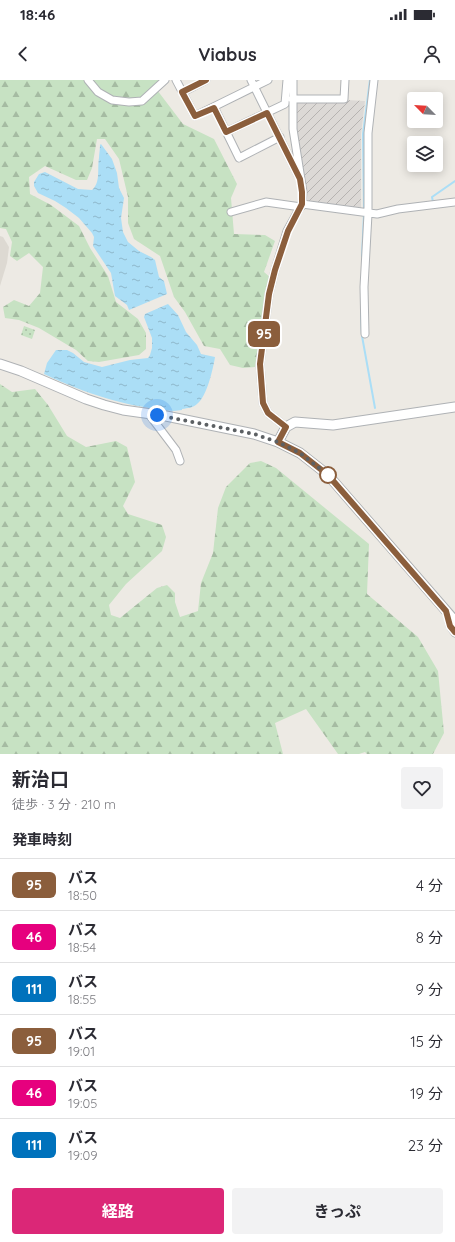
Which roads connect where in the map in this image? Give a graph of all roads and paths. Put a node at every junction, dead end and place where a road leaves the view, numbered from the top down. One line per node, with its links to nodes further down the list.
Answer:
1 (88, 80): 2 (street)
2 (164, 80)
3 (176, 80): 12 (street)
4 (206, 80): 12 (street)
5 (251, 80): 11 (street)
6 (268, 80): 11 (street)
7 (287, 80): 15 (street)
8 (293, 80): 13 (street)
9 (345, 80): 13 (street)
10 (374, 80): 22 (street)
11 (254, 87): 14 (street); 15 (street)
12 (182, 92): 14 (street)
13 (292, 99): 18 (street)
14 (214, 108): 16 (street)
15 (267, 113): 16 (street); 17 (street)
16 (226, 132): 17 (street)
17 (280, 137): 18 (street)
18 (300, 179): 20 (street)
19 (455, 202): 22 (street)
20 (301, 206): 21 (street); 22 (street); 27 (street)
21 (231, 212)
22 (368, 214): 23 (street)
23 (365, 334)
24 (0, 364): 26 (street)
25 (455, 407): 27 (street)
26 (148, 413): 28 (street); 29 (street)
27 (286, 427): 28 (street)
28 (278, 442): 30 (street)
29 (180, 461)
30 (446, 611): 31 (street); 32 (street)
31 (455, 620)
32 (455, 632)

